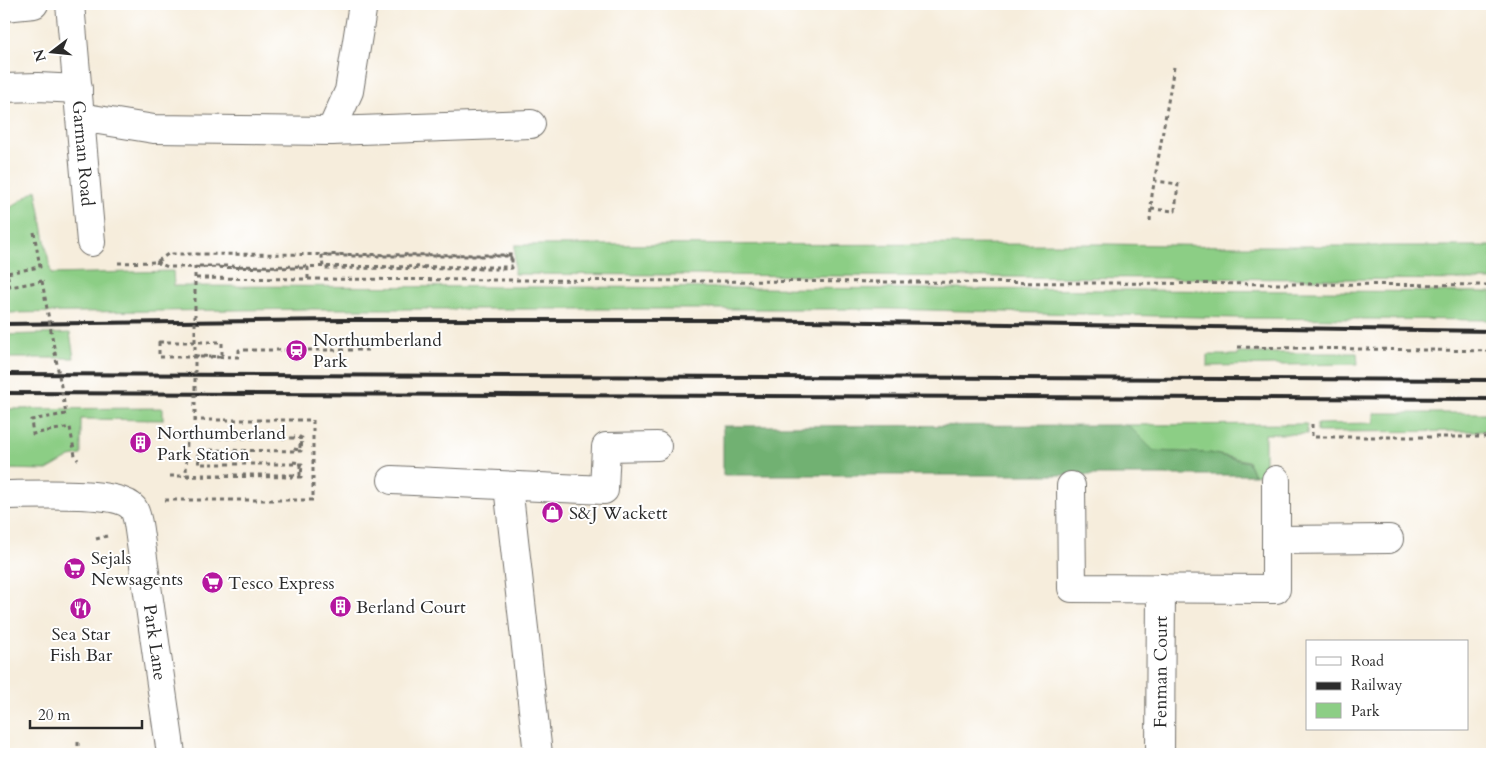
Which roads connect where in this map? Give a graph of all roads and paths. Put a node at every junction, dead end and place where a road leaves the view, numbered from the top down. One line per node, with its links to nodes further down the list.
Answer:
1 (34, 4): 4 (street)
2 (70, 4): 7 (street, Garman Road)
3 (363, 4): 10 (street)
4 (4, 7)
5 (1174, 67): 11 (path)
6 (4, 88): 7 (street)
7 (78, 89): 8 (street, Garman Road)
8 (80, 117): 10 (street); 15 (street, Garman Road)
9 (532, 124): 10 (street)
10 (331, 131)
11 (1155, 181): 12 (path); 12 (path)
12 (1151, 209): 13 (path)
13 (1150, 221)
14 (34, 232): 29 (path, bridge)
15 (91, 242): 16 (path)
16 (156, 262): 17 (path, bridge); 18 (path, bridge)
17 (195, 278): 18 (path); 20 (path, bridge)
18 (308, 278): 19 (path)
19 (1492, 285)
20 (195, 342): 24 (path, bridge); 24 (path); 24 (path)
21 (1238, 348): 23 (path)
22 (370, 350): 24 (path, bridge)
23 (1492, 351)
24 (197, 357): 25 (path, bridge)
25 (194, 420): 30 (path, bridge); 36 (path)
26 (1312, 424): 27 (path)
27 (1492, 438)
28 (657, 446): 33 (street)
29 (75, 456)
30 (170, 476)
31 (392, 480): 33 (street)
32 (1276, 480): 38 (street)
33 (508, 486): 43 (street)
34 (1071, 486): 39 (street)
35 (4, 495): 42 (street, Park Lane)
36 (162, 500)
37 (1389, 539): 38 (street)
38 (1276, 540): 39 (street)
39 (1161, 588): 44 (street, Fenman Court)
40 (78, 742): 41 (path)
41 (78, 754)
42 (171, 754)
43 (538, 754)
44 (1160, 754)

